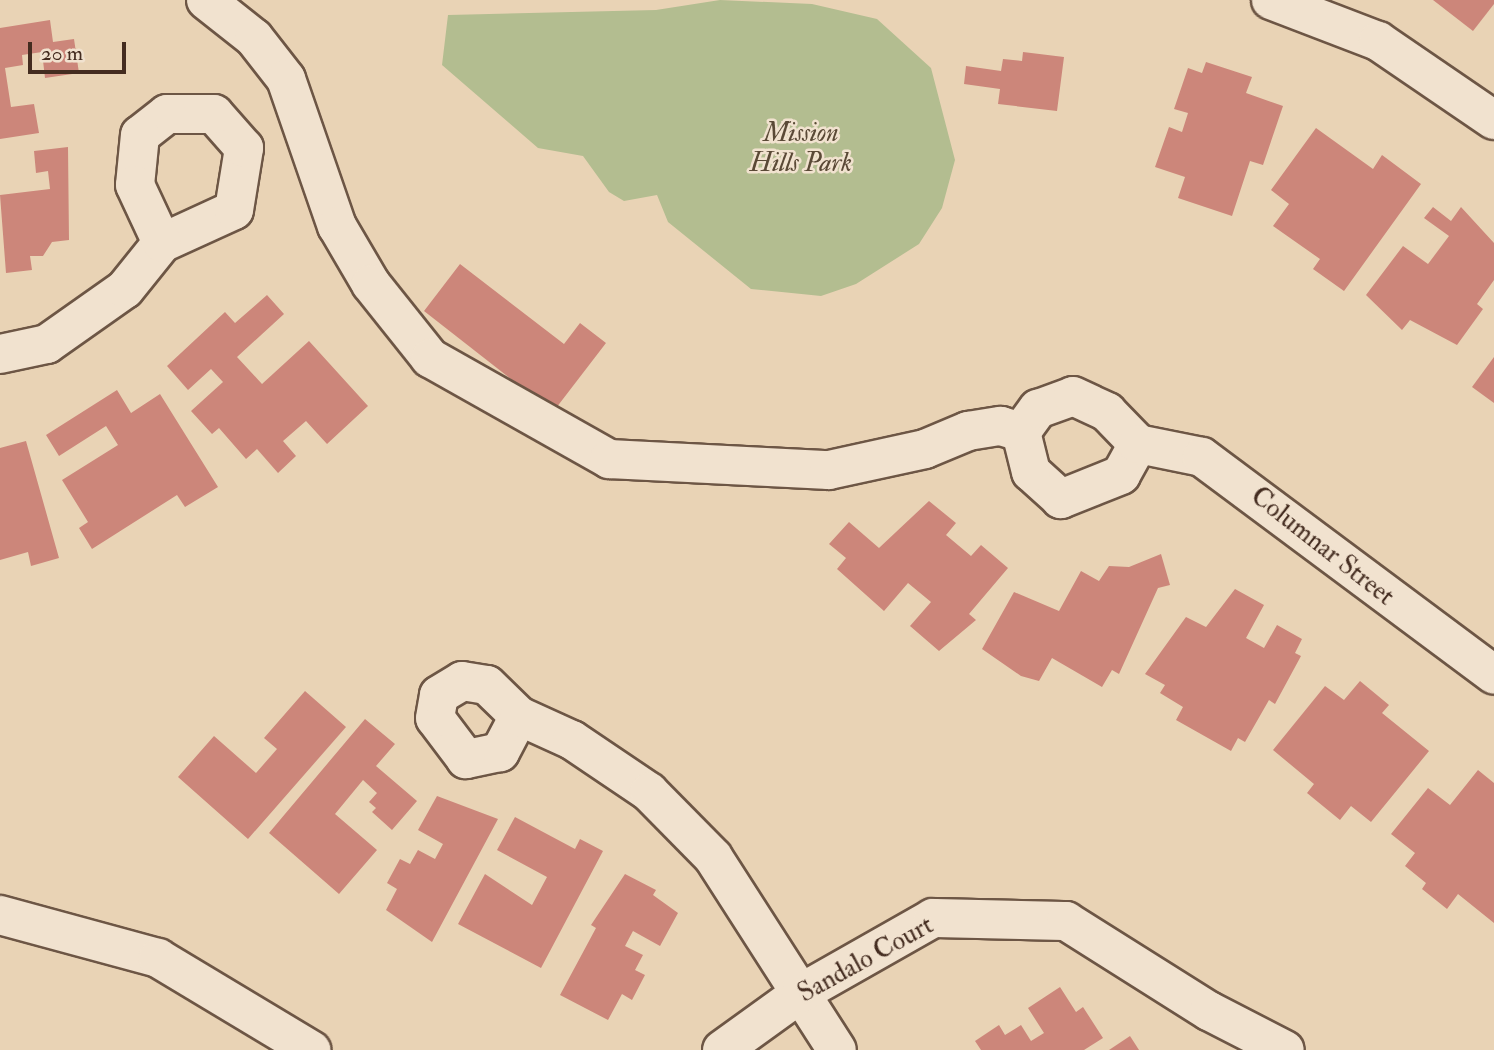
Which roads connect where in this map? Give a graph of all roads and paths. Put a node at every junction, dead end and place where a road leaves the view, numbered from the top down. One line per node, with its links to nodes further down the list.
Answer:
1 (206, 0): 6 (street)
2 (1270, 0): 3 (street)
3 (1494, 120)
4 (162, 243): 5 (street)
5 (0, 354)
6 (1021, 432): 7 (street); 7 (street)
7 (1138, 444): 8 (street, Columnar Street)
8 (1494, 675)
9 (519, 716): 11 (street)
10 (0, 915): 12 (street)
11 (801, 993): 13 (street, Sandalo Court); 14 (street); 15 (street, Sandalo Court)
12 (312, 1050)
13 (722, 1050)
14 (837, 1050)
15 (1285, 1050)

